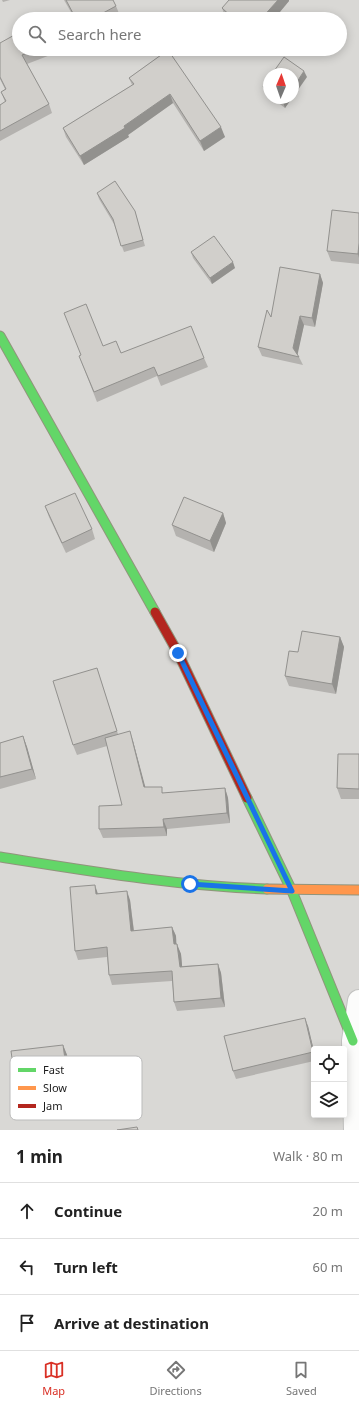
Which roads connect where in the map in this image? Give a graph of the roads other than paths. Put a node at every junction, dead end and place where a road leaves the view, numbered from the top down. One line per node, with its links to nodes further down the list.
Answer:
1 (0, 336): 4 (street)
2 (0, 857): 4 (street)
3 (359, 890): 4 (street)
4 (292, 891): 6 (street)
5 (359, 1001): 6 (street)
6 (353, 1041): 7 (street)
7 (355, 1130)

